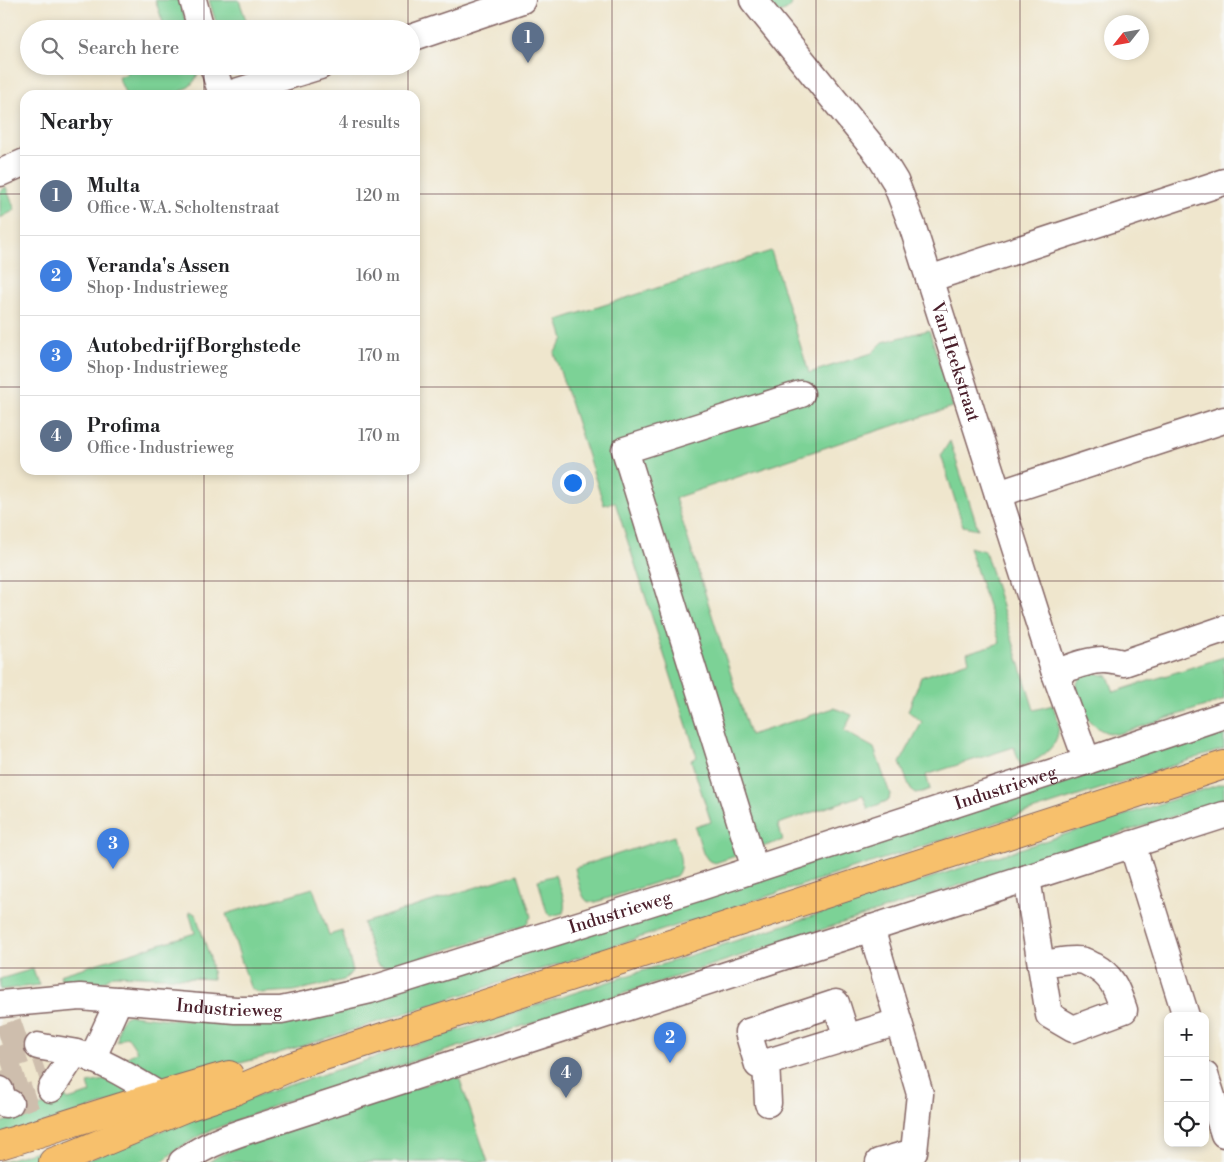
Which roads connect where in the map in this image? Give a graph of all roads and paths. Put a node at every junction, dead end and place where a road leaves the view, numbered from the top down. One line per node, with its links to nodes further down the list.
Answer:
1 (192, 0): 4 (street)
2 (522, 0): 5 (street)
3 (753, 0): 13 (street, Van Heekstraat)
4 (198, 20)
5 (420, 35)
6 (216, 75): 8 (street)
7 (291, 75): 9 (street)
8 (220, 90)
9 (242, 90)
10 (20, 164): 11 (street)
11 (0, 173)
12 (1224, 182): 13 (street)
13 (929, 280): 16 (street, Van Heekstraat)
14 (801, 394): 24 (street)
15 (1224, 420): 16 (street)
16 (998, 494): 18 (street, Van Heekstraat)
17 (1224, 629): 18 (street)
18 (1055, 673): 20 (street, Van Heekstraat)
19 (1224, 714): 20 (street, Industrieweg)
20 (1087, 761): 24 (street, Industrieweg)
21 (1224, 765): 35 (main road)
22 (1224, 815): 23 (street)
23 (1132, 844): 25 (street); 30 (street)
24 (755, 869): 28 (street, Industrieweg)
25 (1027, 878): 26 (street); 27 (street)
26 (871, 928): 31 (street); 42 (street)
27 (1041, 964)
28 (119, 1000): 29 (street, Industrieweg); 33 (street)
29 (0, 1004)
30 (1185, 1012)
31 (898, 1022): 32 (street); 43 (street)
32 (847, 1038): 34 (street); 34 (street)
33 (84, 1056): 33 (street); 37 (street)
34 (766, 1062): 38 (street)
35 (293, 1066): 37 (main road); 41 (main road)
36 (1209, 1087): 39 (street)
37 (159, 1094): 40 (main road)
38 (768, 1103)
39 (1224, 1134)
40 (0, 1145)
41 (53, 1162)
42 (182, 1162)
43 (879, 1162)

